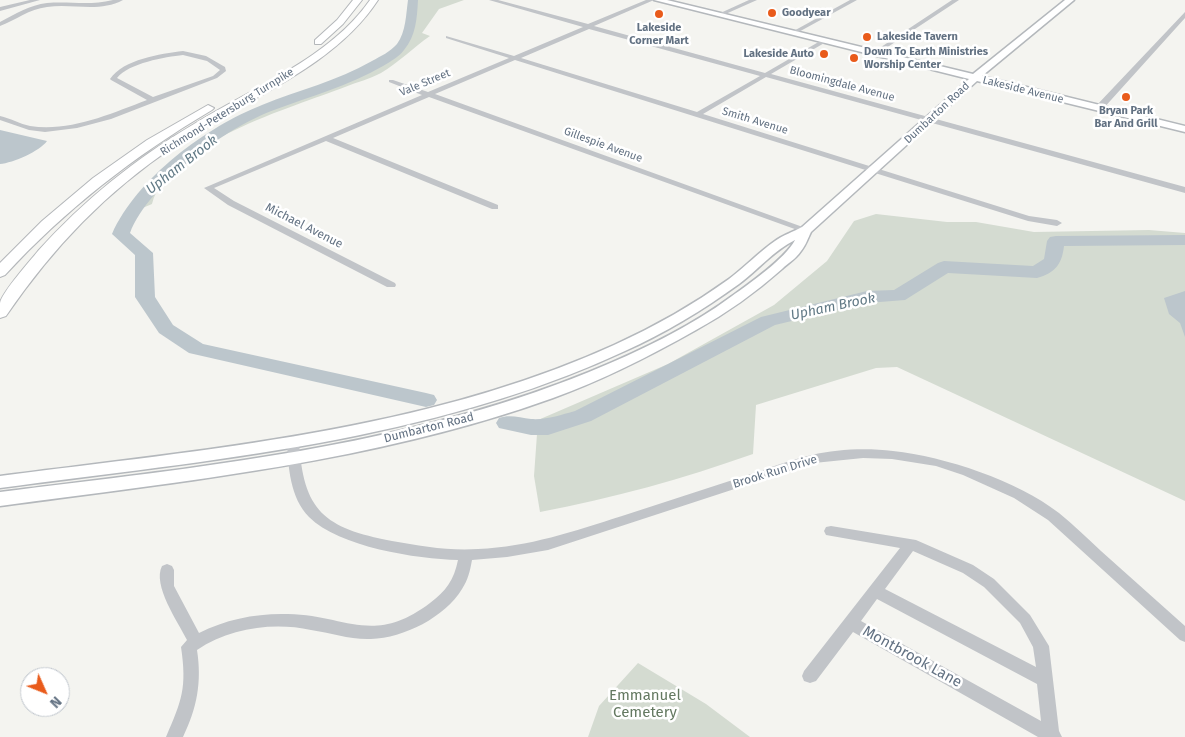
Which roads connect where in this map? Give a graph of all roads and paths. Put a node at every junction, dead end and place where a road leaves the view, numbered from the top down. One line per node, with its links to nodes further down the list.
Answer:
1 (38, 0): 13 (street)
2 (120, 0): 17 (street)
3 (358, 0): 42 (highway, Richmond-Petersburg Turnpike)
4 (374, 0): 44 (highway, Richmond-Petersburg Turnpike)
5 (492, 0): 18 (street, Bloomingdale Avenue)
6 (651, 0): 18 (street, Vale Street)
7 (658, 0): 16 (main road, Lakeside Avenue)
8 (678, 0): 14 (main road, Lakeside Avenue)
9 (754, 0): 14 (street)
10 (854, 0): 19 (street)
11 (956, 0): 22 (street)
12 (1070, 0): 25 (main road, Dumbarton Road)
13 (0, 10)
14 (729, 12): 16 (street); 19 (main road, Lakeside Avenue)
15 (1185, 14): 29 (street)
16 (719, 15): 19 (main road, Lakeside Avenue)
17 (0, 24)
18 (589, 26): 23 (street, Vale Street); 24 (street, Bloomingdale Avenue)
19 (797, 31): 21 (main road, Lakeside Avenue); 22 (main road, Lakeside Avenue)
20 (448, 38): 23 (street, Smith Avenue)
21 (824, 41): 22 (main road, Lakeside Avenue); 24 (street)
22 (878, 51): 25 (main road, Lakeside Avenue)
23 (514, 58): 27 (street, Vale Street); 30 (street, Smith Avenue)
24 (766, 75): 30 (street); 32 (street, Bloomingdale Avenue)
25 (977, 75): 29 (main road, Lakeside Avenue); 32 (main road, Dumbarton Road)
26 (391, 80): 27 (street, Gillespie Avenue)
27 (428, 94): 35 (street, Vale Street); 41 (street, Gillespie Avenue)
28 (153, 100): 28 (street); 31 (street)
29 (1101, 106): 33 (main road, Lakeside Avenue); 34 (main road, Lakeside Avenue)
30 (697, 115): 36 (street, Smith Avenue)
31 (0, 118)
32 (930, 120): 36 (main road, Dumbarton Road); 38 (street, Bloomingdale Avenue)
33 (1185, 123)
34 (1185, 129)
35 (326, 138): 37 (street, Vale Street); 39 (street)
36 (875, 170): 40 (street, Smith Avenue); 41 (main road, Dumbarton Road)
37 (209, 188): 43 (street, Michael Avenue)
38 (1185, 190)
39 (496, 207)
40 (1057, 223)
41 (806, 230): 45 (main road, Dumbarton Road)
42 (0, 272)
43 (391, 285)
44 (0, 313)
45 (293, 449): 46 (main road, Dumbarton Road); 47 (main road, Dumbarton Road); 50 (street, Brook Run Drive)
46 (0, 482)
47 (0, 499)
48 (831, 531): 49 (street)
49 (911, 544): 52 (street, Montbrook Lane); 57 (street, Montbrook Lane)
50 (466, 555): 54 (street, Brook Run Drive); 55 (street)
51 (167, 570): 55 (street)
52 (875, 592): 53 (street, Montbrook Lane); 57 (street)
53 (851, 623): 56 (street); 58 (street, Montbrook Lane)
54 (1185, 635)
55 (196, 641): 59 (street)
56 (810, 676)
57 (1045, 680): 58 (street, Montbrook Lane)
58 (1052, 736)
59 (174, 737)

